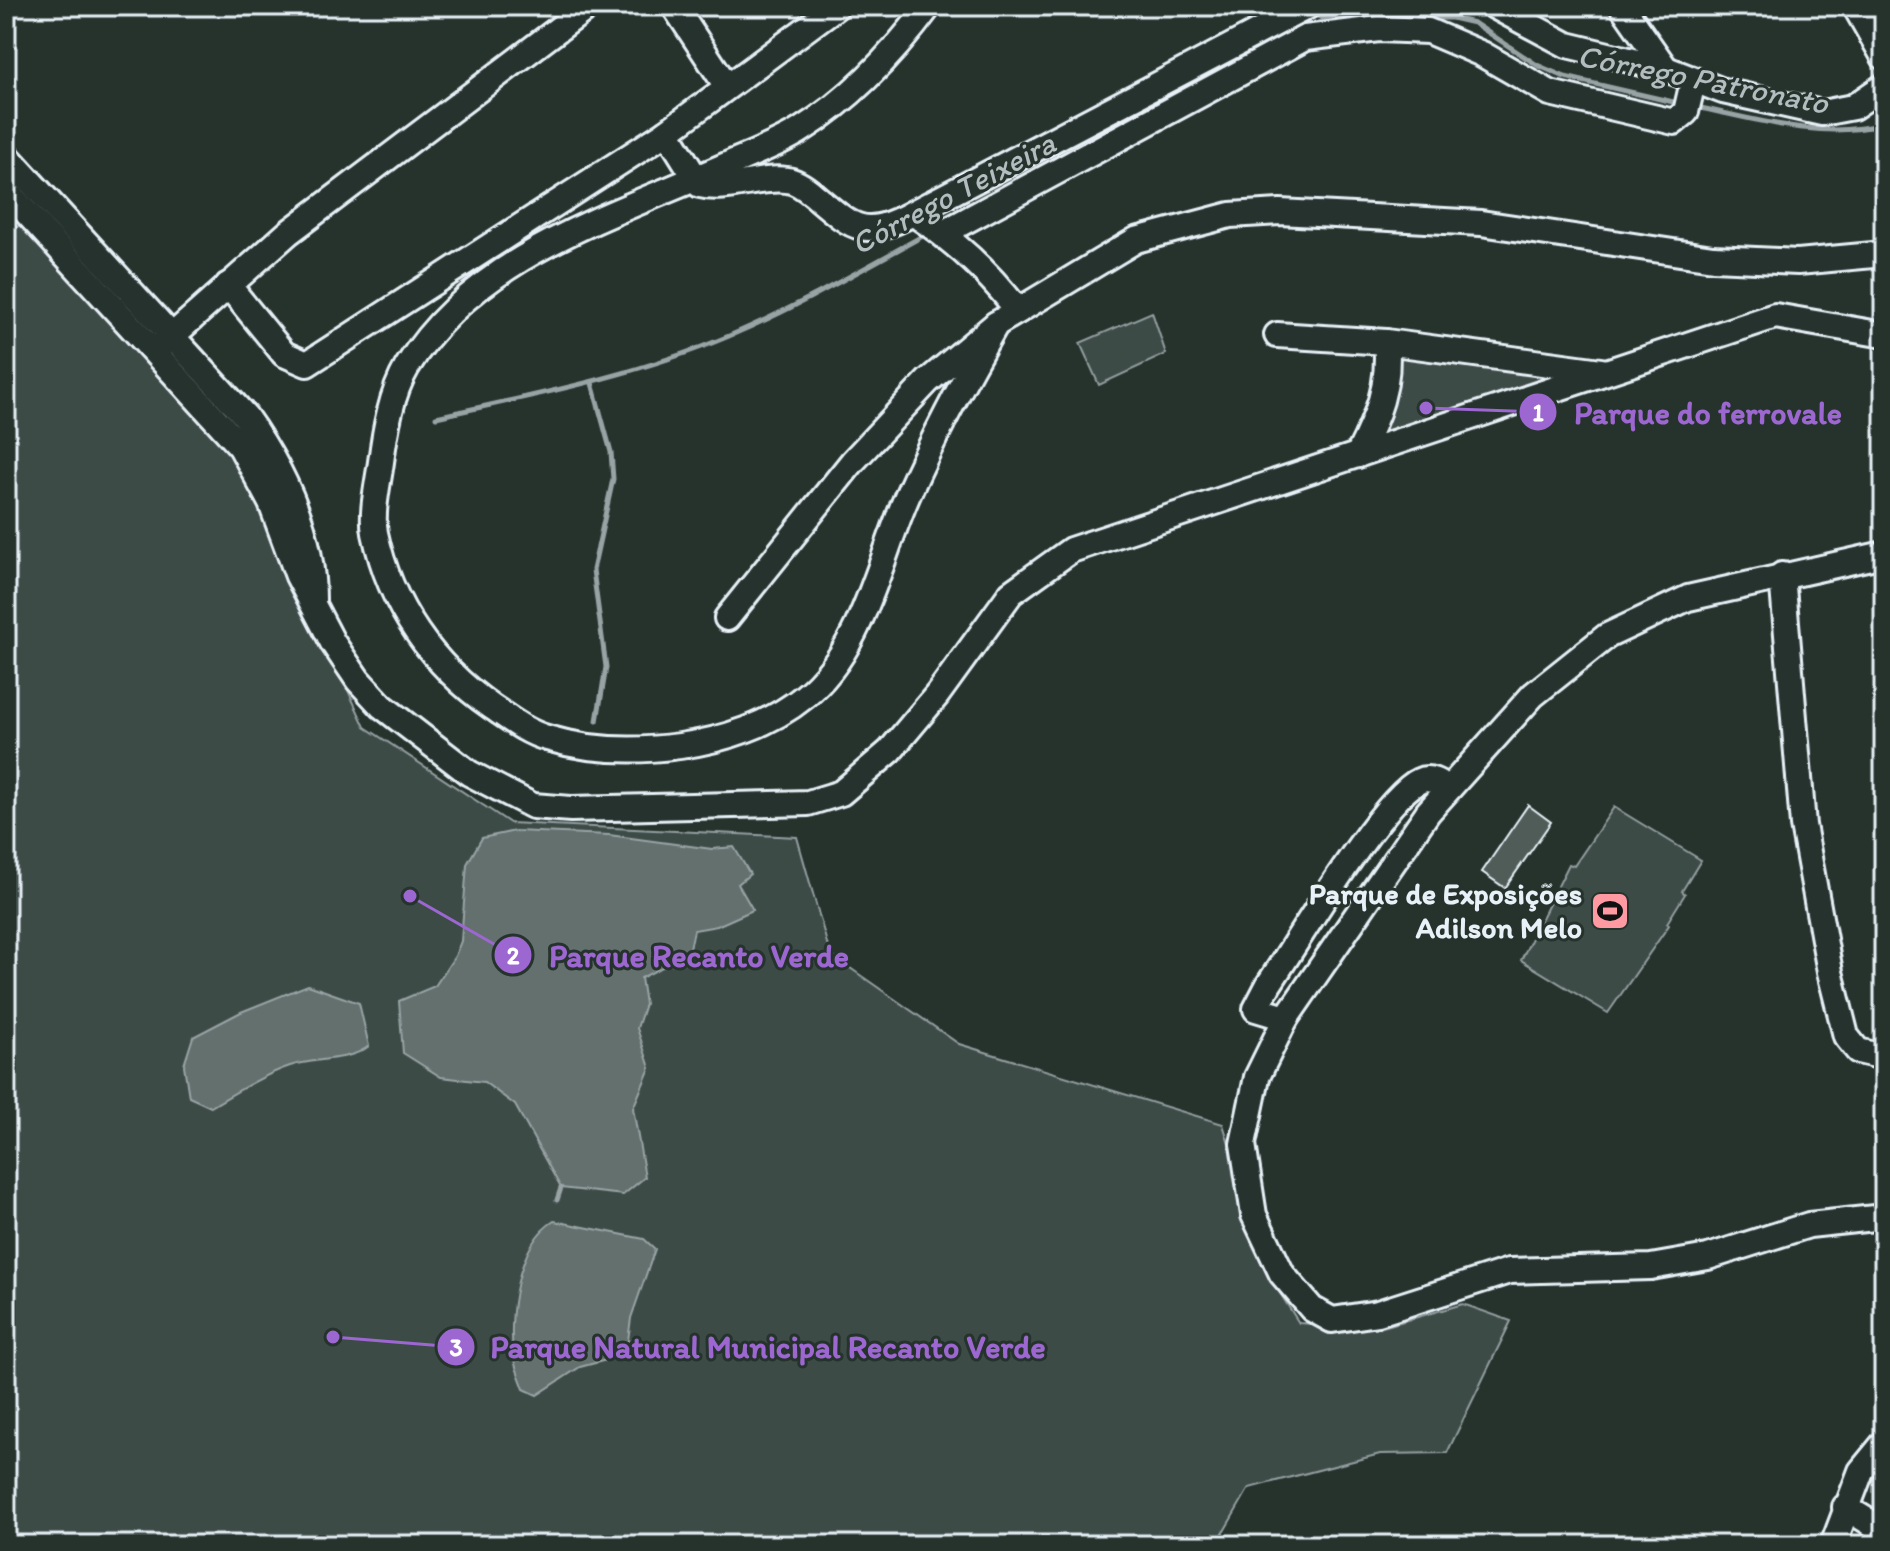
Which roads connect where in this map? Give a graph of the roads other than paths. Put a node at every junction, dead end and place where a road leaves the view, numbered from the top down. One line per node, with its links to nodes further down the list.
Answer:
1 (589, 6): 21 (street)
2 (674, 6): 12 (street)
3 (837, 6): 12 (street)
4 (929, 6): 16 (street)
5 (1308, 6): 18 (street)
6 (1494, 6): 10 (street)
7 (1622, 6): 10 (street)
8 (1855, 6): 9 (street)
9 (1884, 57)
10 (1666, 69): 11 (street)
11 (1693, 82): 13 (street); 19 (street)
12 (726, 85): 14 (street)
13 (1884, 86)
14 (667, 132): 16 (street); 21 (street)
15 (6, 155): 27 (street)
16 (694, 180): 18 (street); 23 (street)
17 (6, 190): 27 (street)
18 (913, 213): 19 (street)
19 (943, 233): 22 (street)
20 (1884, 254): 22 (street)
21 (228, 285): 27 (street)
22 (1018, 311): 23 (street)
23 (996, 324): 33 (street)
24 (1874, 334): 28 (street); 29 (street)
25 (1277, 335): 26 (street)
26 (1386, 342): 29 (street); 30 (street)
27 (164, 343): 30 (street)
28 (1884, 354)
29 (1604, 371): 30 (street)
30 (1358, 455)
31 (1884, 554): 32 (street)
32 (1782, 575): 34 (street); 40 (street)
33 (727, 618)
34 (1447, 788): 35 (street); 36 (street)
35 (1351, 862): 36 (street); 37 (street)
36 (1382, 883): 38 (street)
37 (1326, 899): 38 (street); 39 (street)
38 (1356, 917): 39 (street)
39 (1286, 1018): 41 (street)
40 (1884, 1057)
41 (1884, 1217)
42 (1884, 1443): 43 (street)
43 (1845, 1507): 44 (street); 45 (street)
44 (1884, 1531)
45 (1833, 1545)

